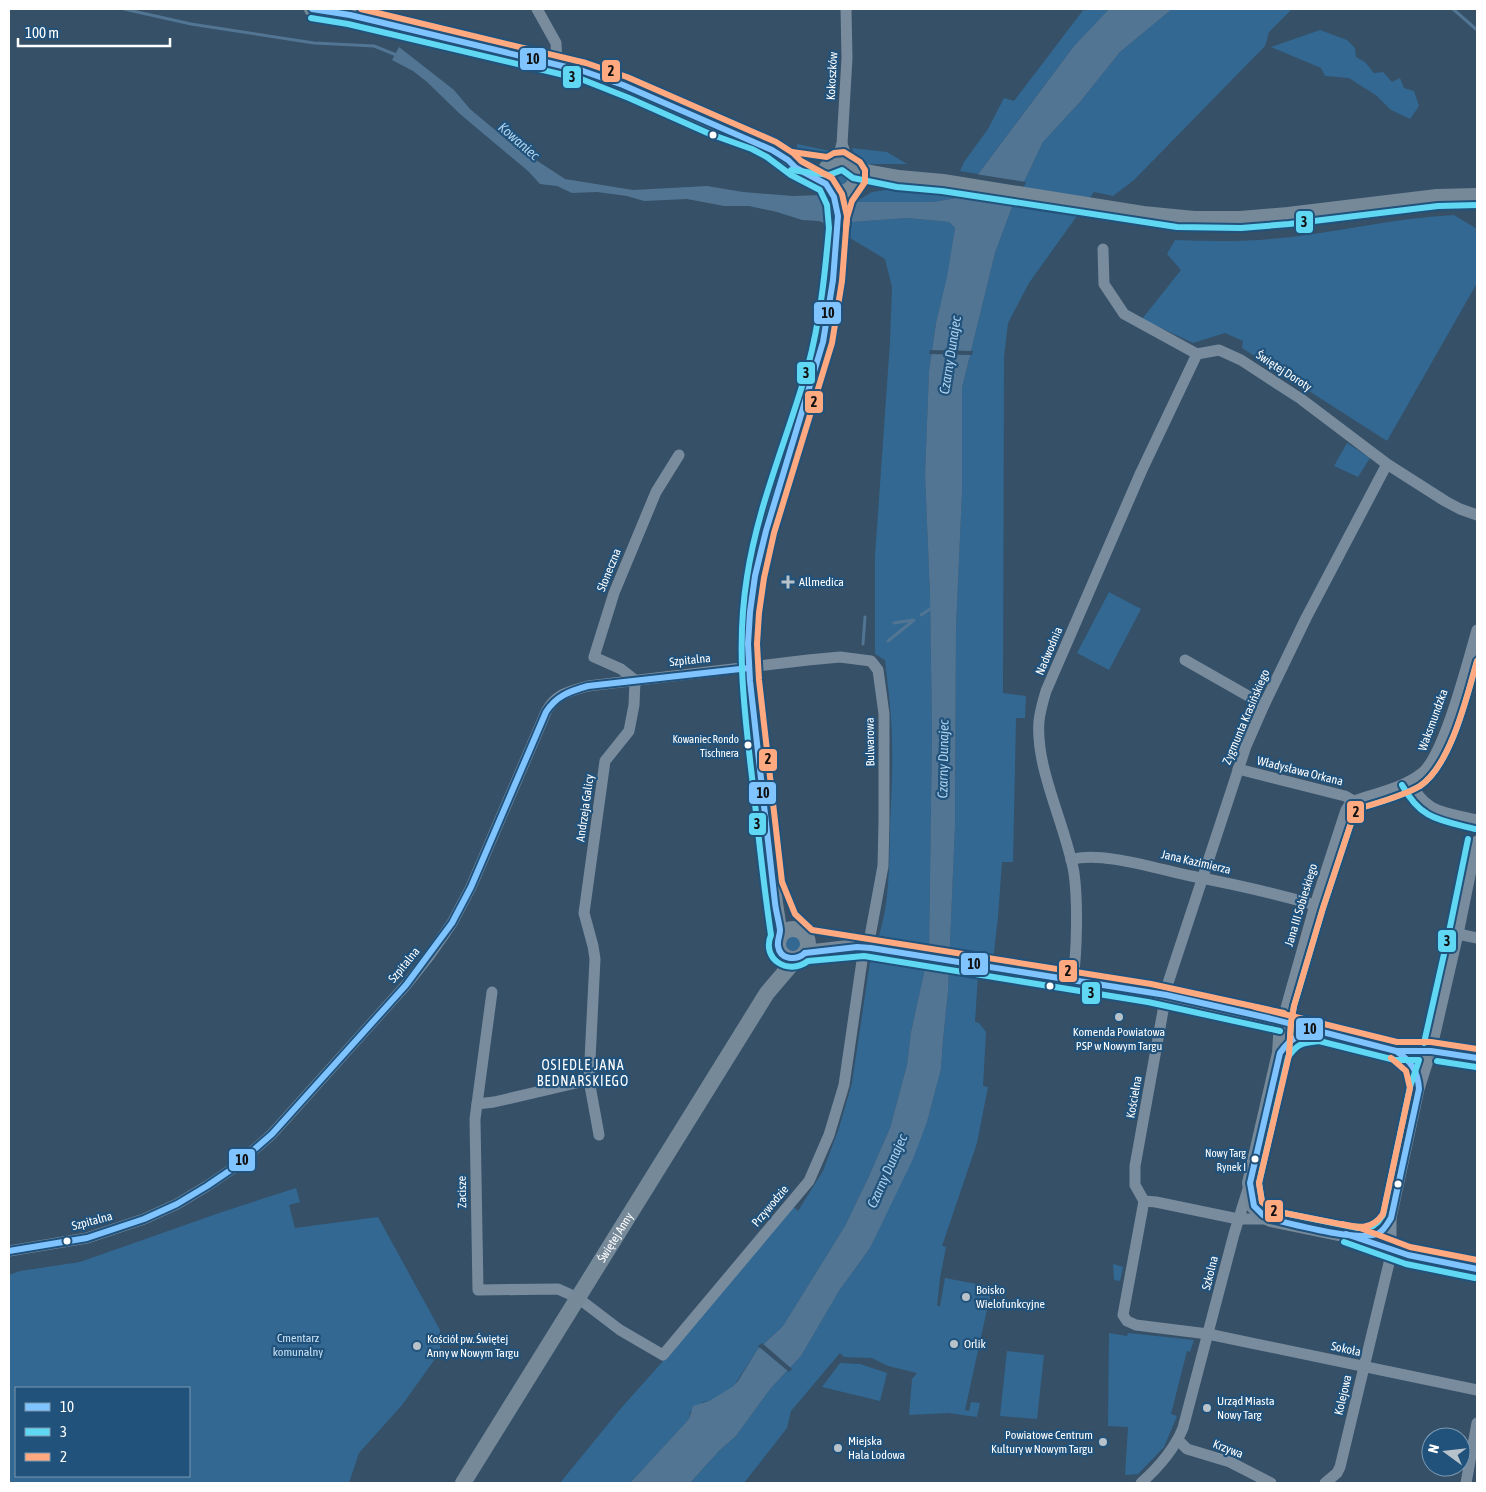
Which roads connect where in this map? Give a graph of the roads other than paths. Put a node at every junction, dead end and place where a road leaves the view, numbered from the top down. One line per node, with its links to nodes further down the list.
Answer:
1 (312, 9): 4 (street)
2 (537, 9): 4 (street)
3 (846, 9): 6 (street, Kokoszków)
4 (557, 65): 5 (street)
5 (788, 160): 6 (street); 7 (street)
6 (845, 173): 7 (street); 7 (street); 8 (street); 9 (street)
7 (828, 186): 9 (street)
8 (1477, 196)
9 (838, 223): 17 (street)
10 (1103, 250): 11 (street)
11 (1197, 354): 13 (street, Świętej Doroty); 25 (street, Nadwodnia)
12 (679, 455): 18 (street, Słoneczna)
13 (1387, 464): 14 (street, Świętej Doroty); 19 (street, Zygmunta Krasińskiego)
14 (1477, 516)
15 (1477, 630): 21 (street, Waksmundzka)
16 (1184, 660): 19 (street)
17 (749, 668): 18 (street, Szpitalna); 27 (street); 33 (street, Bulwarowa)
18 (635, 680): 45 (street, Andrzeja Galicy); 56 (street, Szpitalna)
19 (1264, 705): 20 (street, Zygmunta Krasińskiego)
20 (1238, 769): 22 (street, Władysława Orkana); 26 (street, Zygmunta Krasińskiego)
21 (1410, 781): 22 (street, Waksmundzka); 23 (street)
22 (1354, 801): 28 (street, Jana III Sobieskiego)
23 (1477, 820)
24 (1477, 841): 29 (street, Kolejowa)
25 (1071, 860): 26 (street, Jana Kazimierza); 35 (street, Nadwodnia)
26 (1202, 878): 28 (street, Jana Kazimierza); 38 (street, Zygmunta Krasińskiego)
27 (773, 884): 30 (street); 32 (street)
28 (1315, 905): 39 (street, Jana III Sobieskiego)
29 (1458, 934): 31 (street); 42 (street, Kolejowa)
30 (780, 936): 32 (street); 34 (street, Świętej Anny)
31 (1477, 938)
32 (801, 945): 33 (street); 34 (street); 37 (street, Świętej Anny)
33 (865, 947): 35 (street); 58 (street, Przywodzie)
34 (780, 953): 37 (street, Świętej Anny)
35 (1073, 980): 38 (street)
36 (492, 992): 47 (street, Zacisze)
37 (767, 993): 58 (street, Świętej Anny)
38 (1166, 996): 39 (street); 50 (street, Kościelna)
39 (1282, 1022): 40 (street); 43 (street)
40 (1319, 1032): 41 (street); 43 (street)
41 (1396, 1051): 42 (street); 46 (street)
42 (1431, 1051): 44 (street); 46 (street, Kolejowa)
43 (1280, 1053): 49 (street)
44 (1477, 1058)
45 (589, 1080): 47 (street); 48 (street, Andrzeja Galicy)
46 (1419, 1089): 51 (street, Kolejowa)
47 (477, 1104): 58 (street, Zacisze)
48 (599, 1135)
49 (1250, 1183): 52 (street, Szkolna); 53 (street)
50 (1144, 1201): 52 (street); 59 (street)
51 (1391, 1218): 54 (street); 55 (street, Kolejowa)
52 (1238, 1219): 53 (street); 59 (street, Szkolna)
53 (1271, 1219): 54 (street)
54 (1358, 1237): 55 (street)
55 (1391, 1250): 57 (street); 60 (street, Kolejowa)
56 (9, 1251)
57 (1477, 1269)
58 (578, 1298): 64 (street, Świętej Anny)
59 (1208, 1334): 60 (street, Sokoła); 63 (street, Szkolna)
60 (1364, 1367): 61 (street, Sokoła); 67 (street, Kolejowa)
61 (1477, 1390)
62 (1477, 1423): 68 (street)
63 (1178, 1440): 65 (street, Szkolna); 66 (street, Krzywa)
64 (463, 1483)
65 (1141, 1483)
66 (1271, 1483)
67 (1326, 1483)
68 (1466, 1483)

